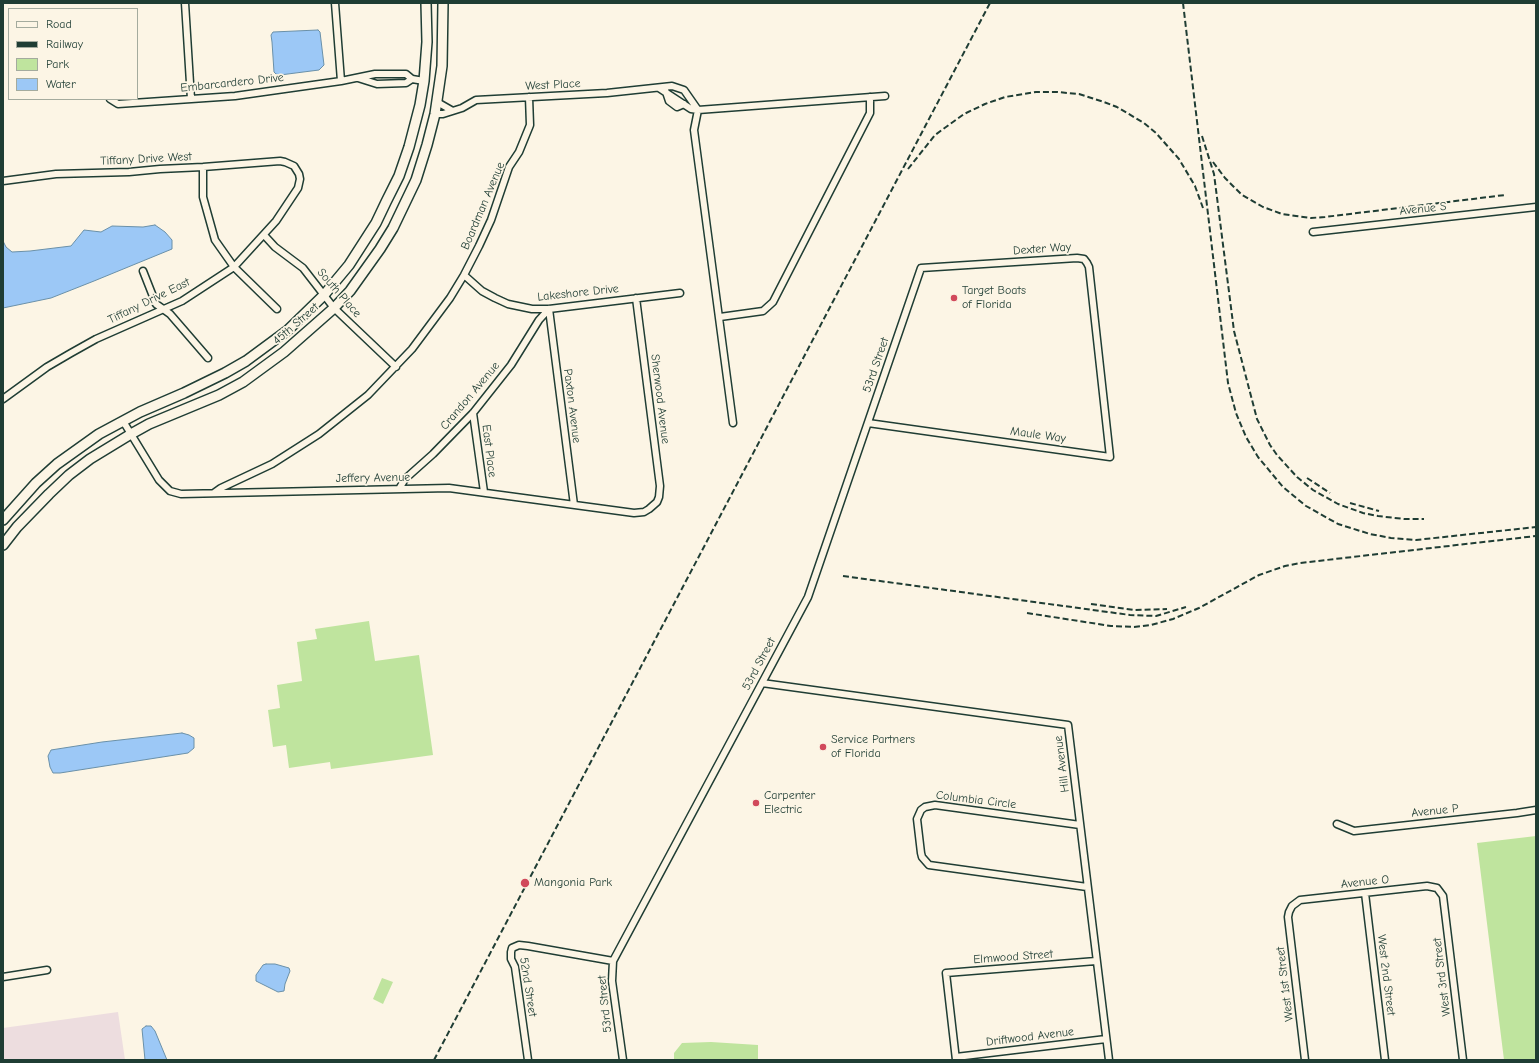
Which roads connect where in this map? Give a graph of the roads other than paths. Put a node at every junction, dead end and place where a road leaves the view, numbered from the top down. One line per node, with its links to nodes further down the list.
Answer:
1 (185, 3): 13 (street)
2 (335, 3): 7 (street)
3 (426, 3): 8 (main road, 45th Street)
4 (443, 3): 15 (main road, 45th Street)
5 (357, 78): 6 (street, Embarcardero Drive); 6 (street, Embarcardero Drive); 7 (street, Embarcardero Drive)
6 (412, 79): 8 (street, Embarcardero Drive)
7 (341, 81): 13 (street, Embarcardero Drive)
8 (424, 81): 15 (main road); 30 (main road, 45th Street)
9 (659, 88): 11 (street, West Place); 17 (street, West Place); 17 (street)
10 (885, 96): 12 (street)
11 (528, 97): 16 (street, West Place); 28 (street, Boardman Avenue)
12 (870, 97): 17 (street); 36 (street)
13 (191, 99): 14 (street, Embarcardero Drive)
14 (112, 100)
15 (437, 101): 16 (street); 18 (main road, 45th Street)
16 (451, 110): 18 (street, West Place)
17 (698, 110): 36 (street)
18 (435, 114): 32 (main road, 45th Street)
19 (290, 163): 20 (street, Tiffany Drive West); 24 (street, Tiffany Drive East)
20 (203, 167): 21 (street, Tiffany Drive West); 25 (street)
21 (3, 181)
22 (1536, 207): 23 (street, Avenue S)
23 (1313, 232)
24 (264, 235): 25 (street, Tiffany Drive East); 30 (street, South Place)
25 (234, 267): 33 (street, Tiffany Drive East); 35 (street)
26 (921, 268): 38 (street, Dexter Way); 44 (street, 53rd Street)
27 (144, 271): 33 (street)
28 (464, 275): 34 (street, Lakeshore Drive); 39 (street, Boardman Avenue)
29 (680, 293): 31 (street, Lakeshore Drive)
30 (324, 295): 32 (street, South Place); 42 (main road, 45th Street)
31 (636, 298): 34 (street, Lakeshore Drive); 49 (street, Sherwood Avenue)
32 (334, 308): 39 (street, South Place); 45 (main road, 45th Street)
33 (161, 309): 37 (street); 40 (street, Tiffany Drive East)
34 (548, 309): 41 (street, Crandon Avenue); 50 (street, Paxton Avenue)
35 (277, 310)
36 (720, 317): 43 (street)
37 (208, 358)
38 (1100, 362): 44 (street, Maule Way)
39 (396, 367): 48 (street, Boardman Avenue)
40 (3, 399)
41 (473, 412): 46 (street, Crandon Avenue); 47 (street, East Place)
42 (123, 421): 45 (street, Jeffery Avenue); 51 (main road, 45th Street)
43 (733, 423)
44 (868, 423): 53 (street, 53rd Street)
45 (131, 434): 48 (street, Jeffery Avenue); 52 (main road, 45th Street)
46 (399, 489): 47 (street, Jeffery Avenue); 48 (street, Jeffery Avenue)
47 (484, 492): 50 (street, Jeffery Avenue)
48 (214, 493)
49 (656, 502): 50 (street, Jeffery Avenue)
50 (574, 505)
51 (3, 520)
52 (3, 543)
53 (762, 683): 56 (street, Hill Avenue); 61 (street, 53rd Street)
54 (1536, 810): 55 (street, Avenue P)
55 (1337, 824)
56 (1080, 825): 57 (street, Hill Avenue); 57 (street, Columbia Circle)
57 (1087, 887): 62 (street, Hill Avenue)
58 (1441, 892): 59 (street, Avenue O); 72 (street, West 3rd Street)
59 (1365, 893): 60 (street, Avenue O); 71 (street, West 2nd Street)
60 (1292, 906): 70 (street, West 1st Street)
61 (613, 961): 67 (street, 52nd Street); 68 (street, 53rd Street)
62 (1096, 961): 65 (street, Hill Avenue); 66 (street, Elmwood Street)
63 (47, 970): 64 (street)
64 (3, 977)
65 (1106, 1039): 66 (street, Driftwood Avenue); 69 (street, Hill Avenue)
66 (956, 1059)
67 (528, 1060)
68 (623, 1060)
69 (1109, 1060)
70 (1305, 1060)
71 (1385, 1060)
72 (1463, 1060)

